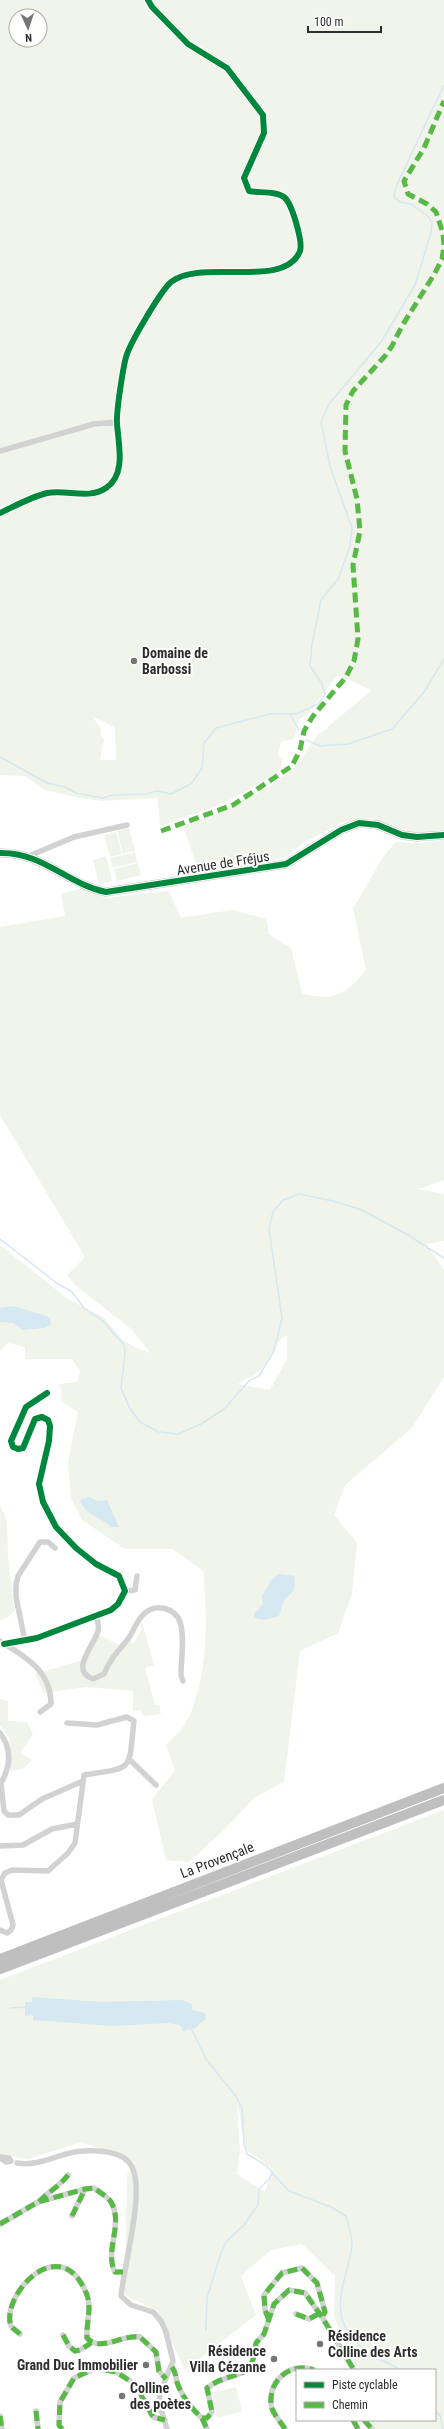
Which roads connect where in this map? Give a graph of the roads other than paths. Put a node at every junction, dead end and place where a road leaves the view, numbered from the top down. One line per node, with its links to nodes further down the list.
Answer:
1 (148, 0): 2 (street)
2 (117, 422): 3 (street); 4 (street)
3 (0, 451)
4 (0, 513)
5 (127, 825): 8 (street)
6 (444, 835): 8 (main road, Avenue de Fréjus)
7 (0, 853): 8 (main road, Avenue de Fréjus)
8 (29, 856)
9 (47, 1393): 12 (street)
10 (55, 1548): 14 (street)
11 (137, 1576): 12 (street)
12 (125, 1591): 13 (street)
13 (96, 1616): 14 (street); 16 (street)
14 (25, 1641): 15 (street)
15 (2, 1643): 17 (street)
16 (183, 1681)
17 (40, 1712)
18 (67, 1723): 20 (street)
19 (0, 1733): 22 (street)
20 (130, 1760): 21 (street); 23 (street)
21 (83, 1781): 22 (street); 26 (street)
22 (0, 1784)
23 (156, 1785)
24 (444, 1788): 29 (highway, La Provençale)
25 (444, 1800): 30 (highway, La Provençale)
26 (77, 1824): 27 (street); 28 (street)
27 (0, 1846)
28 (0, 1930)
29 (0, 1959)
30 (0, 1969)
31 (0, 2158): 37 (street)
32 (68, 2175): 34 (street)
33 (85, 2189): 34 (street); 35 (street); 37 (street)
34 (38, 2202): 36 (street)
35 (72, 2216)
36 (0, 2224)
37 (123, 2272): 46 (street)
38 (24, 2275): 45 (street)
39 (10, 2294): 43 (street)
40 (296, 2314): 41 (street)
41 (321, 2315): 42 (street); 42 (street); 48 (street)
42 (269, 2320): 52 (street)
43 (20, 2334)
44 (63, 2335): 45 (street)
45 (91, 2343): 49 (street)
46 (172, 2367): 49 (street); 52 (street)
47 (312, 2369): 60 (street)
48 (353, 2369)
49 (166, 2379): 53 (street)
50 (36, 2411): 56 (street)
51 (0, 2416): 55 (street)
52 (202, 2418): 59 (street)
53 (165, 2420): 57 (street); 58 (street)
54 (365, 2421): 61 (street)
55 (2, 2429)
56 (38, 2429)
57 (62, 2429)
58 (168, 2429)
59 (207, 2429)
60 (284, 2429)
61 (372, 2429)

